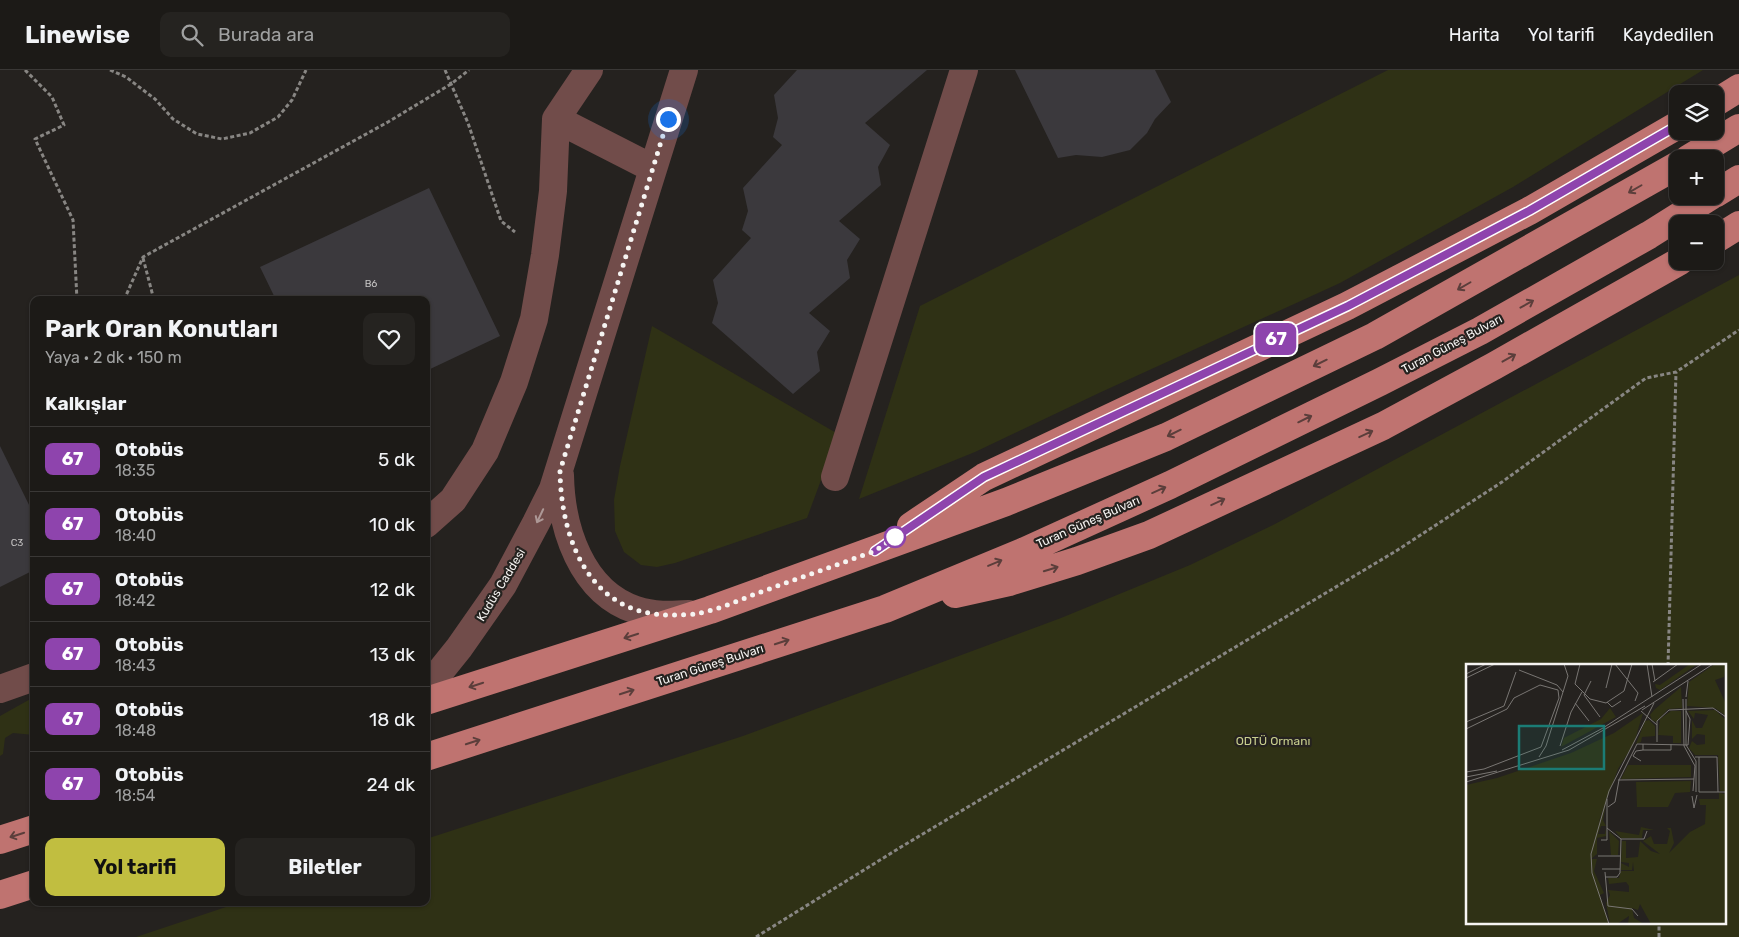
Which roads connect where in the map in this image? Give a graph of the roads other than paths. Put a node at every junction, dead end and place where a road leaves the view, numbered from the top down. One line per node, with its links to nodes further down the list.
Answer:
1 (589, 70): 6 (street)
2 (684, 70): 10 (street, Kudüs Caddesi)
3 (964, 70): 19 (street)
4 (1739, 88): 5 (main road)
5 (1724, 97)
6 (556, 119): 10 (street); 20 (street)
7 (1739, 128): 9 (main road)
8 (1669, 130): 21 (main road)
9 (1703, 150)
10 (652, 168): 18 (street, Kudüs Caddesi)
11 (1669, 169): 21 (main road, one-way to 21)
12 (1739, 179): 13 (main road)
13 (1724, 188)
14 (1697, 205): 22 (main road, Turan Güneş Bulvarı, one-way to 14)
15 (1739, 225): 16 (main road)
16 (1724, 234)
17 (1669, 267): 22 (main road, one-way to 17)
18 (560, 471): 23 (street, Kudüs Caddesi); 25 (street, Kudüs Caddesi, one-way to 25)
19 (835, 477)
20 (430, 520)
21 (875, 551): 23 (main road)
22 (885, 609): 28 (main road, Turan Güneş Bulvarı, one-way to 22)
23 (699, 614): 27 (main road, one-way to 27)
24 (30, 678): 26 (street)
25 (430, 684)
26 (0, 689)
27 (430, 700)
28 (430, 756)
29 (30, 830): 30 (main road, one-way to 30)
30 (0, 840)
31 (30, 885): 32 (main road)
32 (0, 895)

